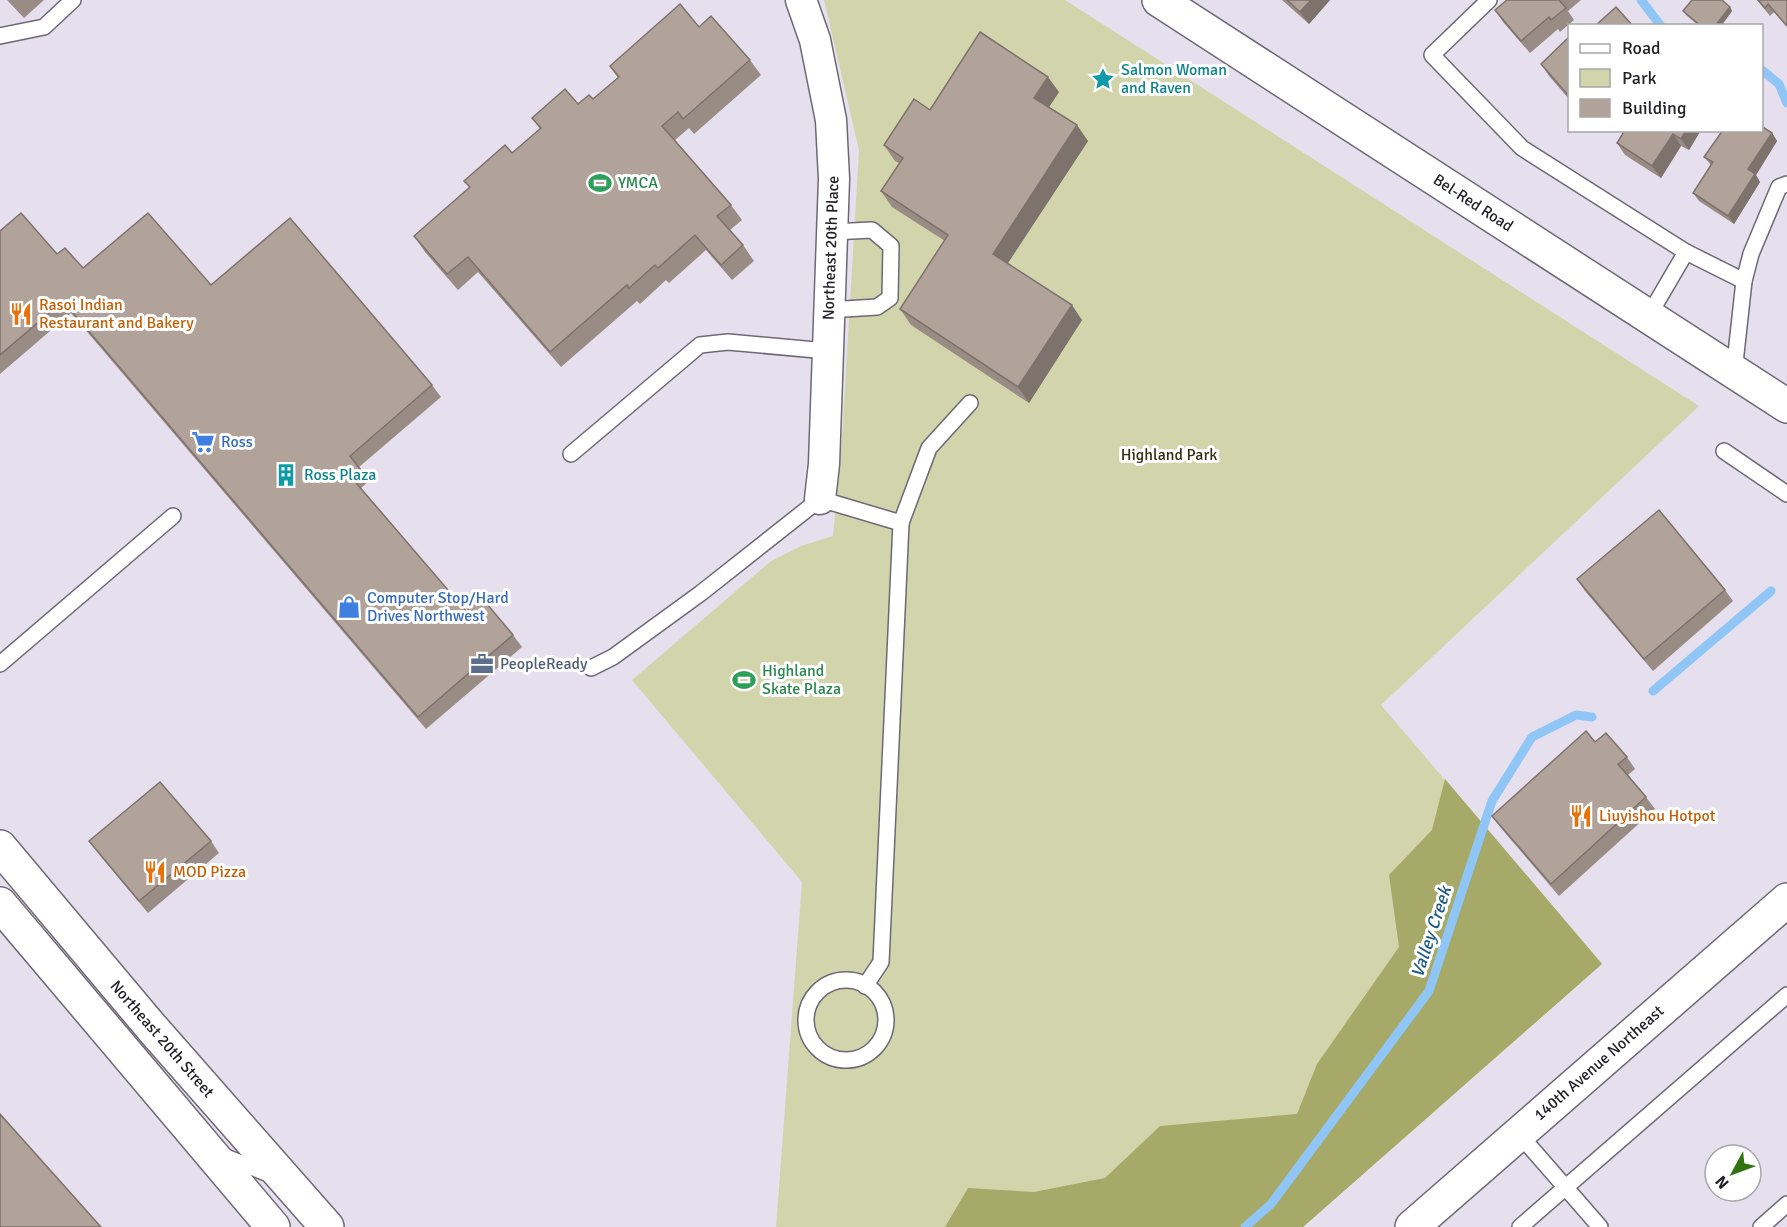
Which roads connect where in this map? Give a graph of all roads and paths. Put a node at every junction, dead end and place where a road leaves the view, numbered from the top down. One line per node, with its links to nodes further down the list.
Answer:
1 (73, 0): 5 (lane)
2 (801, 0): 7 (street, Northeast 20th Place)
3 (1159, 0): 11 (main road, Bel-Red Road)
4 (1489, 0): 8 (lane)
5 (0, 36)
6 (1784, 183): 9 (lane)
7 (832, 232): 10 (street, Northeast 20th Place); 10 (lane)
8 (1686, 252): 9 (lane); 11 (lane)
9 (1744, 280): 13 (lane)
10 (828, 310): 12 (street, Northeast 20th Place)
11 (1648, 316): 13 (main road, Bel-Red Road)
12 (827, 351): 17 (lane); 19 (street, Northeast 20th Place)
13 (1734, 372): 15 (main road, Bel-Red Road)
14 (970, 403): 21 (lane)
15 (1787, 406)
16 (1724, 451): 18 (lane)
17 (570, 454)
18 (1787, 494)
19 (820, 499): 21 (lane); 23 (lane)
20 (173, 516): 22 (lane)
21 (901, 523): 27 (lane)
22 (0, 664)
23 (591, 668)
24 (0, 847): 30 (main road, Northeast 20th Street)
25 (1787, 900): 31 (main road, 140th Avenue Northeast)
26 (0, 904): 29 (main road)
27 (865, 986): 27 (lane)
28 (1787, 995): 34 (lane)
29 (88, 1008): 30 (lane); 32 (main road)
30 (152, 1028): 33 (main road, Northeast 20th Street)
31 (1519, 1134): 34 (lane); 38 (main road, 140th Avenue Northeast)
32 (209, 1151): 33 (lane); 36 (main road)
33 (283, 1179): 37 (main road, Northeast 20th Street)
34 (1566, 1187): 39 (lane); 40 (lane)
35 (1787, 1203): 41 (lane)
36 (273, 1227)
37 (327, 1227)
38 (1412, 1227)
39 (1520, 1227)
40 (1600, 1227)
41 (1761, 1227)

